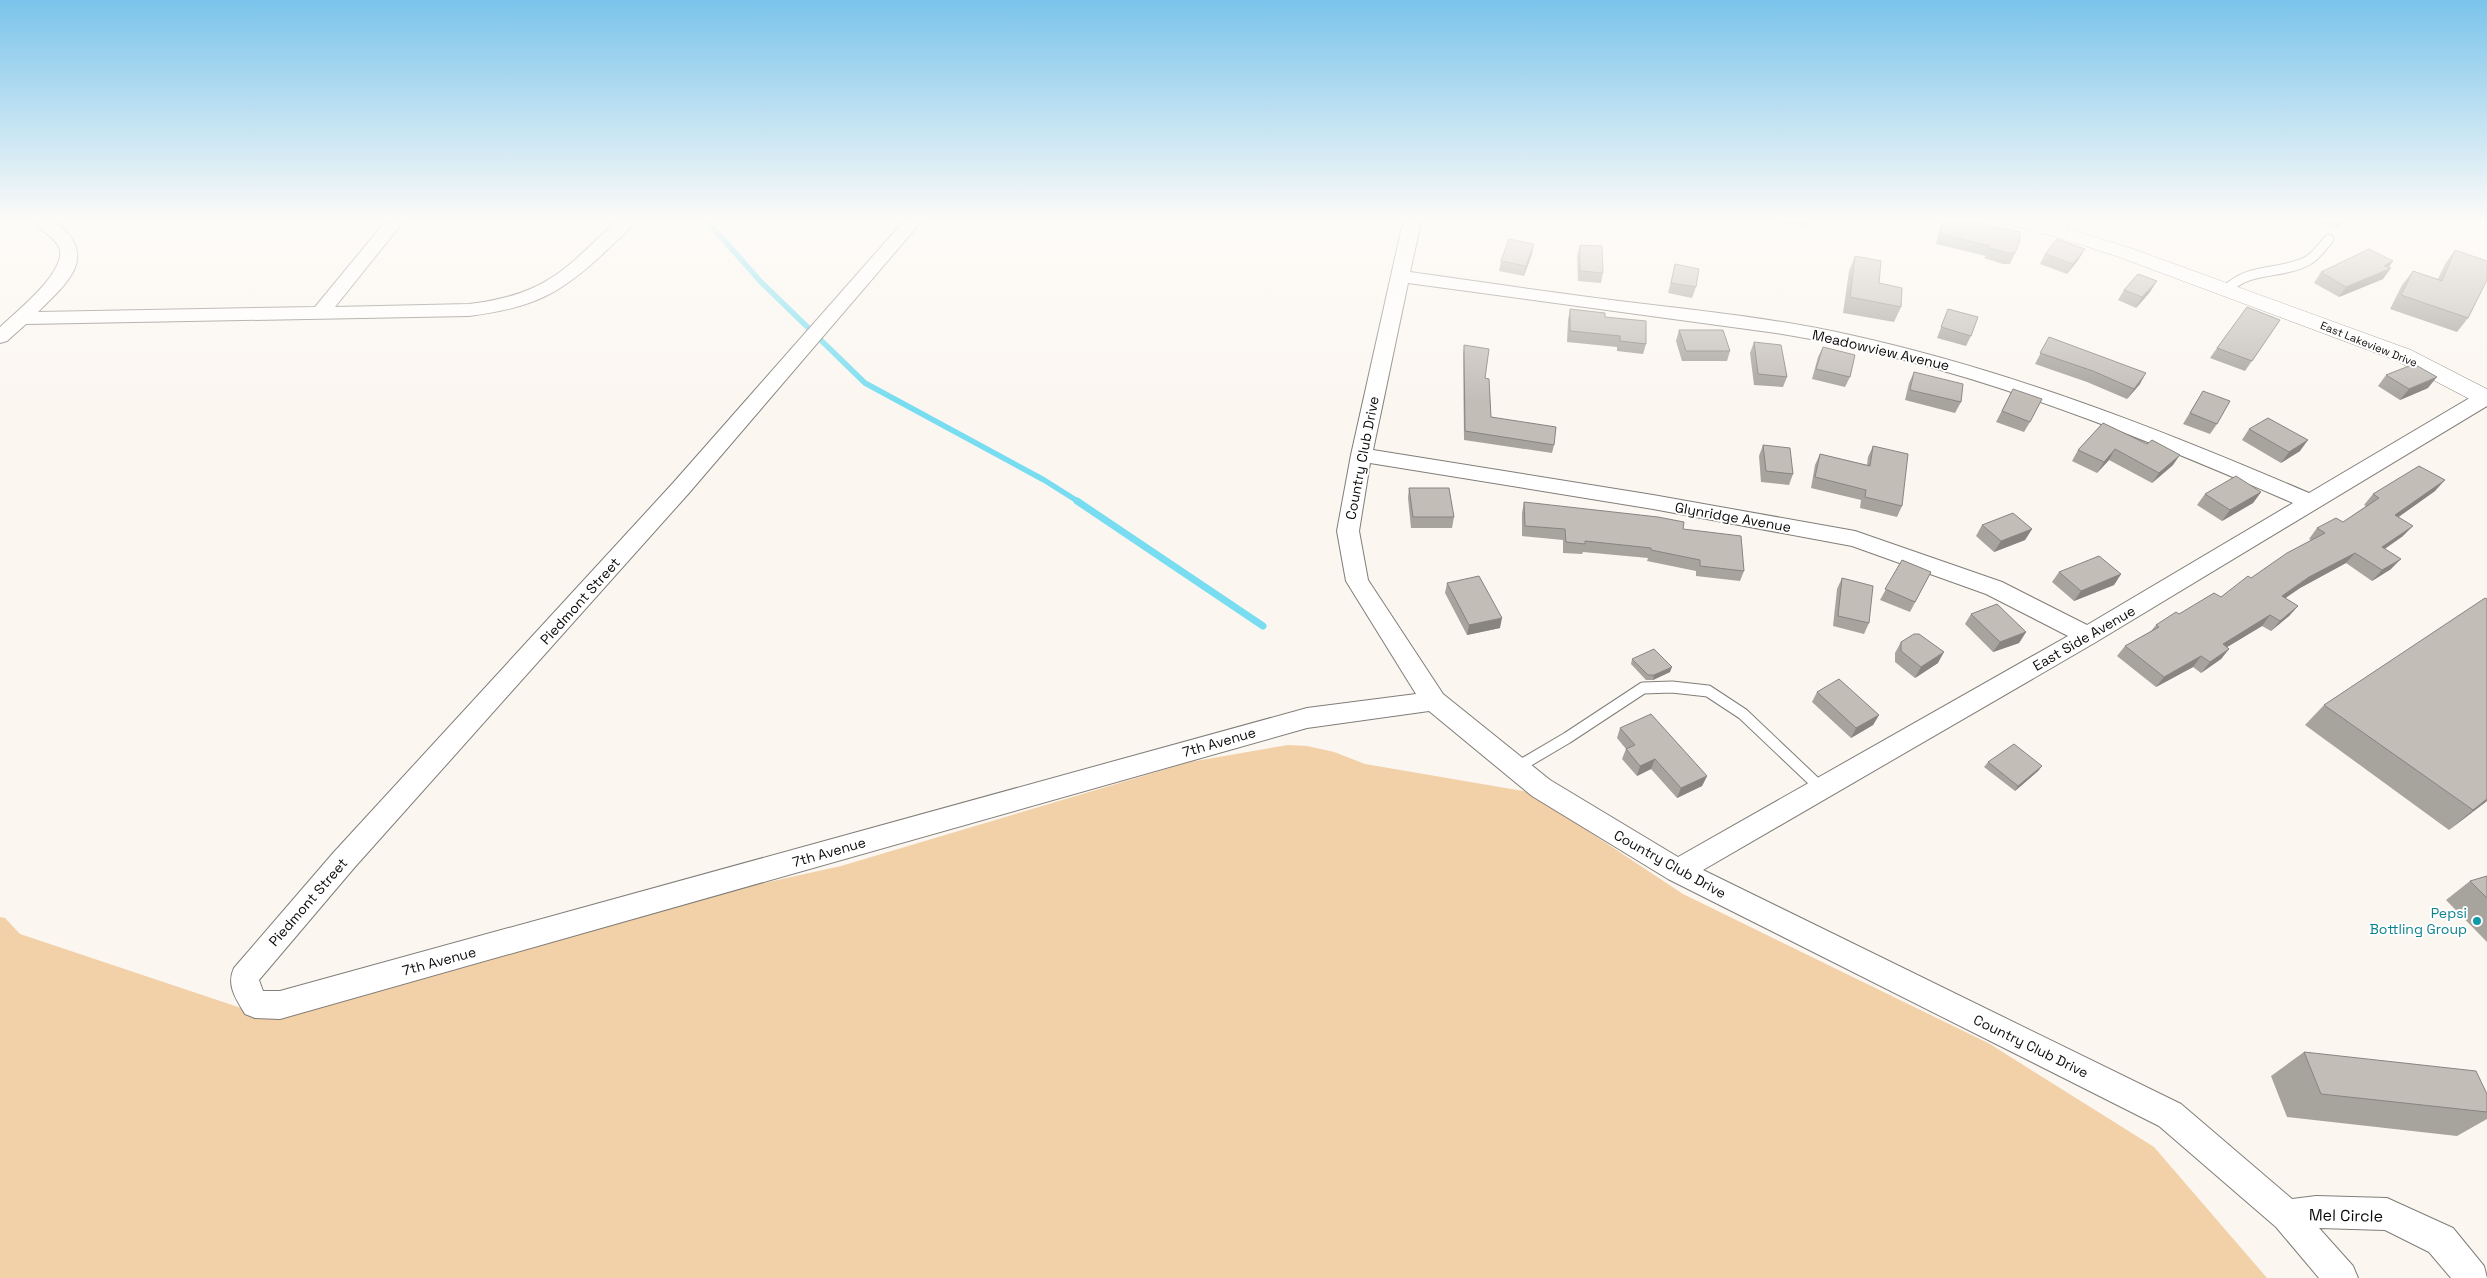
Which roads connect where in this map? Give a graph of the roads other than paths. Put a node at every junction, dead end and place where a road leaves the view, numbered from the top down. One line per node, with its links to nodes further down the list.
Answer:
1 (54, 282): 11 (street)
2 (346, 282): 10 (street)
3 (559, 282): 10 (street)
4 (861, 282): 21 (street, Piedmont Street)
5 (1398, 282): 14 (street, Country Club Drive)
6 (1440, 282): 15 (street, Meadowview Avenue)
7 (2203, 282): 9 (street, East Lakeview Drive)
8 (2237, 282): 9 (lane)
9 (2226, 290): 13 (street, East Lakeview Drive)
10 (321, 312): 11 (street)
11 (22, 318): 12 (street)
12 (0, 338)
13 (2486, 398): 15 (street, East Side Avenue)
14 (1361, 455): 16 (street, Glynridge Avenue); 17 (street, Country Club Drive)
15 (2312, 503): 16 (street, East Side Avenue)
16 (2088, 636): 19 (street, East Side Avenue)
17 (1434, 701): 18 (street, Country Club Drive); 21 (street, 7th Avenue)
18 (1516, 768): 19 (lane); 20 (street, Country Club Drive)
19 (1822, 789): 20 (street, East Side Avenue)
20 (1678, 871): 22 (street, Country Club Drive)
21 (244, 977)
22 (2287, 1216): 23 (street, Country Club Drive); 24 (street, Mel Circle)
23 (2341, 1278)
24 (2472, 1278)

